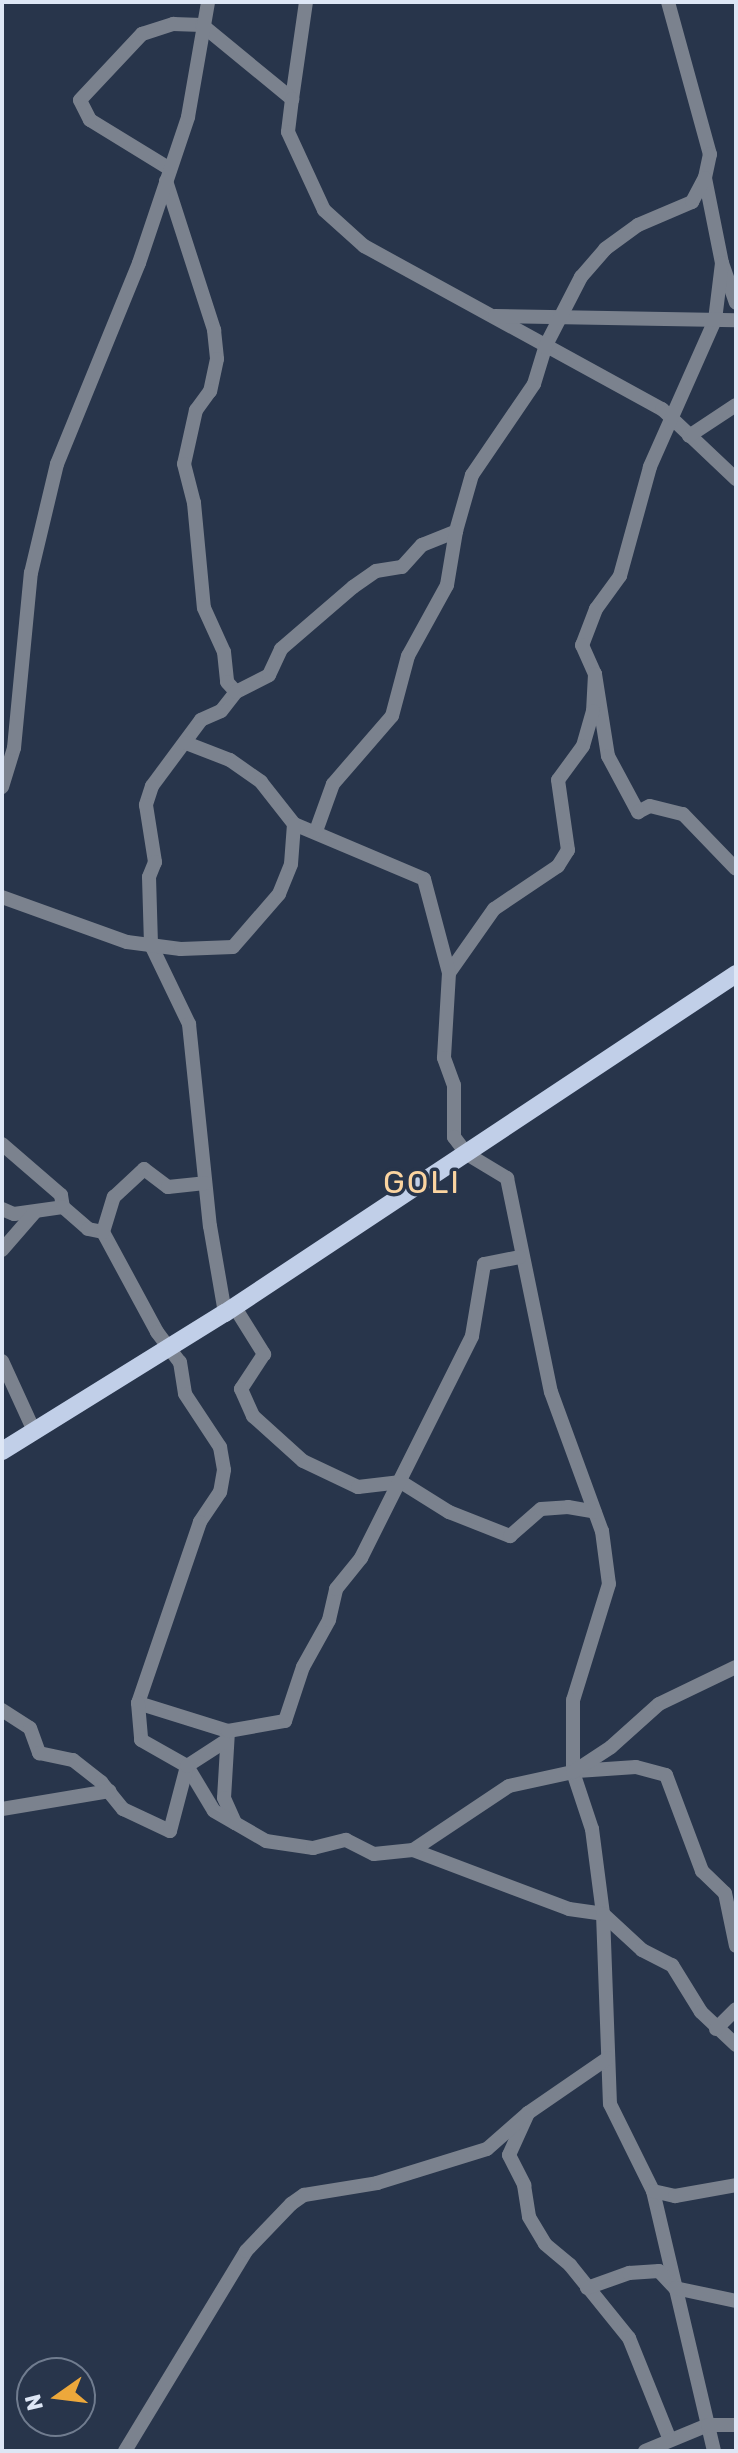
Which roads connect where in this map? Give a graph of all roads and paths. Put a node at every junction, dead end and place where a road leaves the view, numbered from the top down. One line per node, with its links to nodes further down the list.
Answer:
1 (208, 2): 4 (street)
2 (306, 2): 5 (street)
3 (668, 2): 7 (street)
4 (202, 25): 5 (street); 6 (street); 6 (street)
5 (292, 99): 10 (street)
6 (168, 175): 21 (street); 23 (street)
7 (705, 178): 8 (street); 11 (street)
8 (722, 263): 9 (street); 12 (street)
9 (736, 303)
10 (495, 316): 11 (street); 14 (street)
11 (563, 318): 12 (street); 14 (street)
12 (715, 320): 13 (street); 16 (street)
13 (736, 320)
14 (545, 347): 16 (street); 19 (street)
15 (736, 405): 17 (street)
16 (672, 419): 17 (street); 20 (street)
17 (689, 436): 18 (street)
18 (736, 479)
19 (456, 531): 21 (street); 25 (street)
20 (595, 674): 26 (street); 29 (street)
21 (236, 692): 22 (street)
22 (186, 743): 24 (street); 28 (street)
23 (2, 787)
24 (294, 824): 25 (street); 28 (street)
25 (316, 831): 29 (street)
26 (736, 869)
27 (2, 897): 28 (street)
28 (151, 945): 33 (street)
29 (449, 973): 32 (street)
30 (736, 974): 32 (main road)
31 (2, 1144): 34 (street)
32 (467, 1154): 39 (street); 40 (main road)
33 (205, 1183): 37 (street); 40 (street)
34 (63, 1207): 36 (street); 37 (street)
35 (2, 1209): 36 (street)
36 (35, 1212): 38 (street)
37 (103, 1232): 41 (street)
38 (2, 1250)
39 (519, 1257): 45 (street); 46 (street)
40 (230, 1309): 41 (main road); 45 (street)
41 (168, 1347): 43 (main road); 48 (street)
42 (2, 1361): 43 (street)
43 (34, 1431): 44 (main road)
44 (2, 1451)
45 (394, 1483): 46 (street); 50 (street)
46 (595, 1512): 52 (street)
47 (736, 1667): 52 (street)
48 (138, 1703): 50 (street); 51 (street)
49 (2, 1710): 53 (street)
50 (226, 1736): 51 (street); 55 (street)
51 (187, 1766): 53 (street); 55 (street)
52 (573, 1772): 56 (street); 57 (street); 58 (street)
53 (109, 1791): 54 (street)
54 (2, 1809)
55 (235, 1823): 56 (street)
56 (413, 1850): 57 (street)
57 (603, 1914): 60 (street); 62 (street)
58 (736, 1946)
59 (736, 2009): 60 (street)
60 (716, 2029): 61 (street)
61 (736, 2045)
62 (608, 2058): 63 (street); 65 (street)
63 (528, 2113): 66 (street); 72 (street)
64 (736, 2185): 65 (street)
65 (653, 2191): 67 (street)
66 (587, 2288): 67 (street); 71 (street)
67 (675, 2288): 68 (street); 69 (street)
68 (736, 2301)
69 (708, 2425): 70 (street); 71 (street); 74 (street)
70 (736, 2425)
71 (670, 2440): 73 (street)
72 (125, 2451)
73 (645, 2451)
74 (714, 2451)

